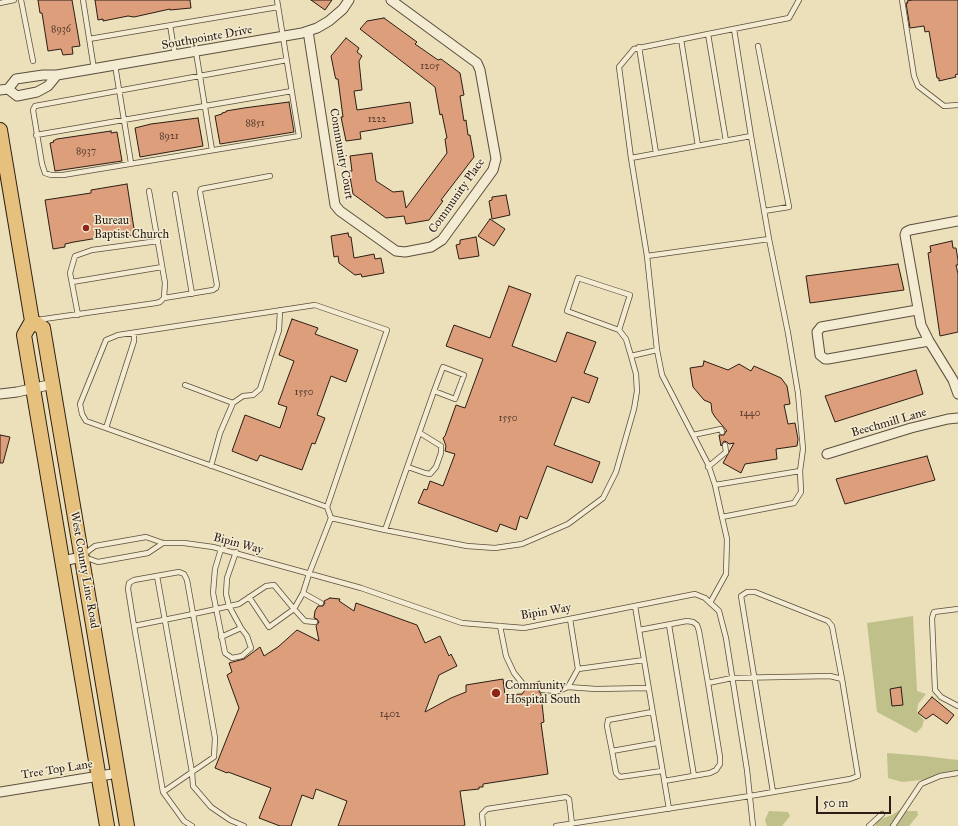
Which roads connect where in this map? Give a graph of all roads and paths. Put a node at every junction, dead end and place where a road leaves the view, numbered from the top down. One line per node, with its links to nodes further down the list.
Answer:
1 (14, 0): 9 (lane)
2 (21, 0): 23 (lane)
3 (83, 0): 16 (lane)
4 (277, 0): 10 (lane)
5 (349, 0): 13 (street, Southpointe Drive)
6 (391, 0): 50 (street, Community Place)
7 (800, 0): 12 (lane)
8 (902, 0): 31 (lane)
9 (0, 3)
10 (278, 7): 11 (lane); 15 (lane)
11 (170, 25): 16 (lane); 21 (lane)
12 (734, 29): 14 (lane); 36 (lane)
13 (308, 31): 15 (street, Southpointe Drive); 50 (street, Community Court)
14 (708, 34): 17 (lane); 37 (lane)
15 (283, 37): 20 (street, Southpointe Drive); 22 (lane)
16 (89, 39): 25 (lane)
17 (681, 39): 19 (lane); 38 (lane)
18 (758, 46): 46 (lane)
19 (639, 47): 40 (lane); 41 (lane)
20 (196, 52): 21 (street, Southpointe Drive); 27 (lane)
21 (175, 55): 24 (street, Southpointe Drive)
22 (287, 60): 27 (lane); 30 (lane)
23 (33, 61)
24 (115, 65): 25 (street, Southpointe Drive); 29 (lane)
25 (94, 69): 26 (street, Southpointe Drive)
26 (57, 75): 28 (street, Southpointe Drive); 28 (street, Southpointe Drive)
27 (199, 76): 29 (lane); 32 (lane)
28 (4, 89)
29 (119, 90): 33 (lane); 35 (lane)
30 (292, 91): 32 (lane); 39 (lane)
31 (958, 105)
32 (204, 107): 33 (lane); 39 (lane)
33 (124, 120): 35 (lane); 42 (lane)
34 (0, 130): 59 (main road)
35 (36, 135): 42 (lane)
36 (751, 136): 37 (lane); 46 (lane)
37 (726, 141): 38 (lane)
38 (698, 146): 40 (lane)
39 (212, 150): 42 (lane)
40 (656, 153): 41 (lane)
41 (631, 158): 51 (lane)
42 (131, 164)
43 (270, 176): 54 (lane)
44 (149, 190): 49 (lane)
45 (175, 194): 54 (lane)
46 (764, 211): 48 (lane)
47 (958, 220): 57 (street)
48 (769, 239): 51 (lane); 82 (lane)
49 (158, 241): 52 (lane); 53 (lane)
50 (398, 251)
51 (647, 256): 63 (lane)
52 (162, 267): 53 (lane); 55 (lane)
53 (72, 282): 58 (lane)
54 (192, 294): 55 (lane)
55 (164, 298): 58 (lane)
56 (280, 310): 61 (lane); 71 (lane); 84 (lane)
57 (917, 310): 62 (street); 62 (street)
58 (78, 314): 59 (lane)
59 (32, 321): 65 (main road, West County Line Road); 67 (main road, West County Line Road)
60 (619, 330): 60 (lane); 64 (lane)
61 (134, 333): 73 (lane); 73 (lane)
62 (929, 341): 70 (street)
63 (657, 350): 64 (lane); 76 (lane)
64 (631, 356): 87 (lane)
65 (53, 384): 67 (street); 91 (main road, West County Line Road)
66 (185, 386): 71 (lane)
67 (33, 389): 69 (street); 92 (main road, West County Line Road)
68 (434, 391): 68 (lane); 75 (lane)
69 (0, 394)
70 (958, 394)
71 (233, 403): 79 (lane)
72 (958, 418): 78 (street, Beechmill Lane)
73 (106, 428): 79 (lane)
74 (722, 432): 76 (lane)
75 (420, 433): 81 (lane); 81 (lane)
76 (693, 435): 80 (lane)
77 (725, 445): 80 (lane)
78 (827, 454)
79 (211, 466): 84 (lane)
80 (708, 466): 83 (lane)
81 (408, 467): 87 (lane)
82 (800, 471): 83 (lane); 85 (lane)
83 (715, 485): 85 (lane)
84 (327, 507): 86 (lane)
85 (722, 517): 98 (lane)
86 (331, 518): 87 (lane); 93 (lane)
87 (385, 530)
88 (163, 543): 89 (lane, Bipin Way); 91 (lane); 91 (lane, Bipin Way)
89 (221, 549): 90 (lane, Bipin Way); 101 (lane)
90 (236, 552): 93 (lane, Bipin Way); 99 (lane)
91 (82, 556): 92 (street); 130 (main road, West County Line Road)
92 (62, 561): 132 (main road, West County Line Road)
93 (309, 574): 95 (lane); 110 (lane, Bipin Way)
94 (157, 576): 104 (lane); 106 (lane); 109 (lane)
95 (303, 593): 97 (lane); 103 (lane)
96 (250, 597): 99 (lane); 103 (lane); 103 (lane)
97 (321, 603)
98 (710, 603): 100 (lane, Bipin Way); 116 (lane, Bipin Way)
99 (229, 606): 101 (lane); 111 (lane)
100 (635, 606): 105 (lane, Bipin Way); 112 (lane)
101 (216, 609): 104 (lane); 113 (lane)
102 (958, 609): 124 (lane)
103 (294, 610): 107 (lane)
104 (193, 614): 106 (lane); 129 (lane)
105 (570, 619): 110 (lane, Bipin Way); 115 (lane)
106 (165, 620): 109 (lane); 129 (lane)
107 (315, 622)
108 (669, 625): 112 (lane); 119 (lane); 133 (lane)
109 (134, 626): 136 (lane)
110 (500, 626): 120 (lane)
111 (241, 628): 113 (lane); 113 (lane)
112 (639, 630): 114 (lane)
113 (221, 637)
114 (644, 660): 115 (lane); 122 (lane)
115 (578, 669): 121 (lane)
116 (732, 678): 117 (lane); 119 (lane); 138 (lane, Bipin Way)
117 (754, 678): 118 (lane); 118 (lane); 137 (lane)
118 (842, 679): 137 (lane)
119 (708, 683): 133 (lane)
120 (523, 684)
121 (568, 687): 122 (lane); 123 (lane)
122 (648, 688): 125 (lane)
123 (542, 690)
124 (958, 706)
125 (652, 712): 126 (lane); 127 (lane)
126 (658, 743): 127 (lane); 128 (lane)
127 (612, 751): 128 (lane)
128 (662, 770): 134 (lane)
129 (192, 772): 136 (lane); 145 (lane)
130 (118, 773): 132 (street, Tree Top Lane); 143 (main road, West County Line Road)
131 (958, 773): 150 (lane)
132 (98, 776): 135 (street, Tree Top Lane); 142 (main road, West County Line Road)
133 (694, 776): 134 (lane)
134 (664, 781): 139 (lane)
135 (0, 792)
136 (163, 792): 144 (lane)
137 (773, 792): 138 (lane)
138 (750, 796): 139 (lane); 148 (lane, Bipin Way)
139 (668, 809): 141 (lane)
140 (882, 814): 149 (lane)
141 (572, 824): 146 (lane); 147 (lane)
142 (107, 826)
143 (127, 826)
144 (192, 826)
145 (244, 826)
146 (483, 826)
147 (556, 826)
148 (753, 826)
149 (869, 826)
150 (894, 826)

